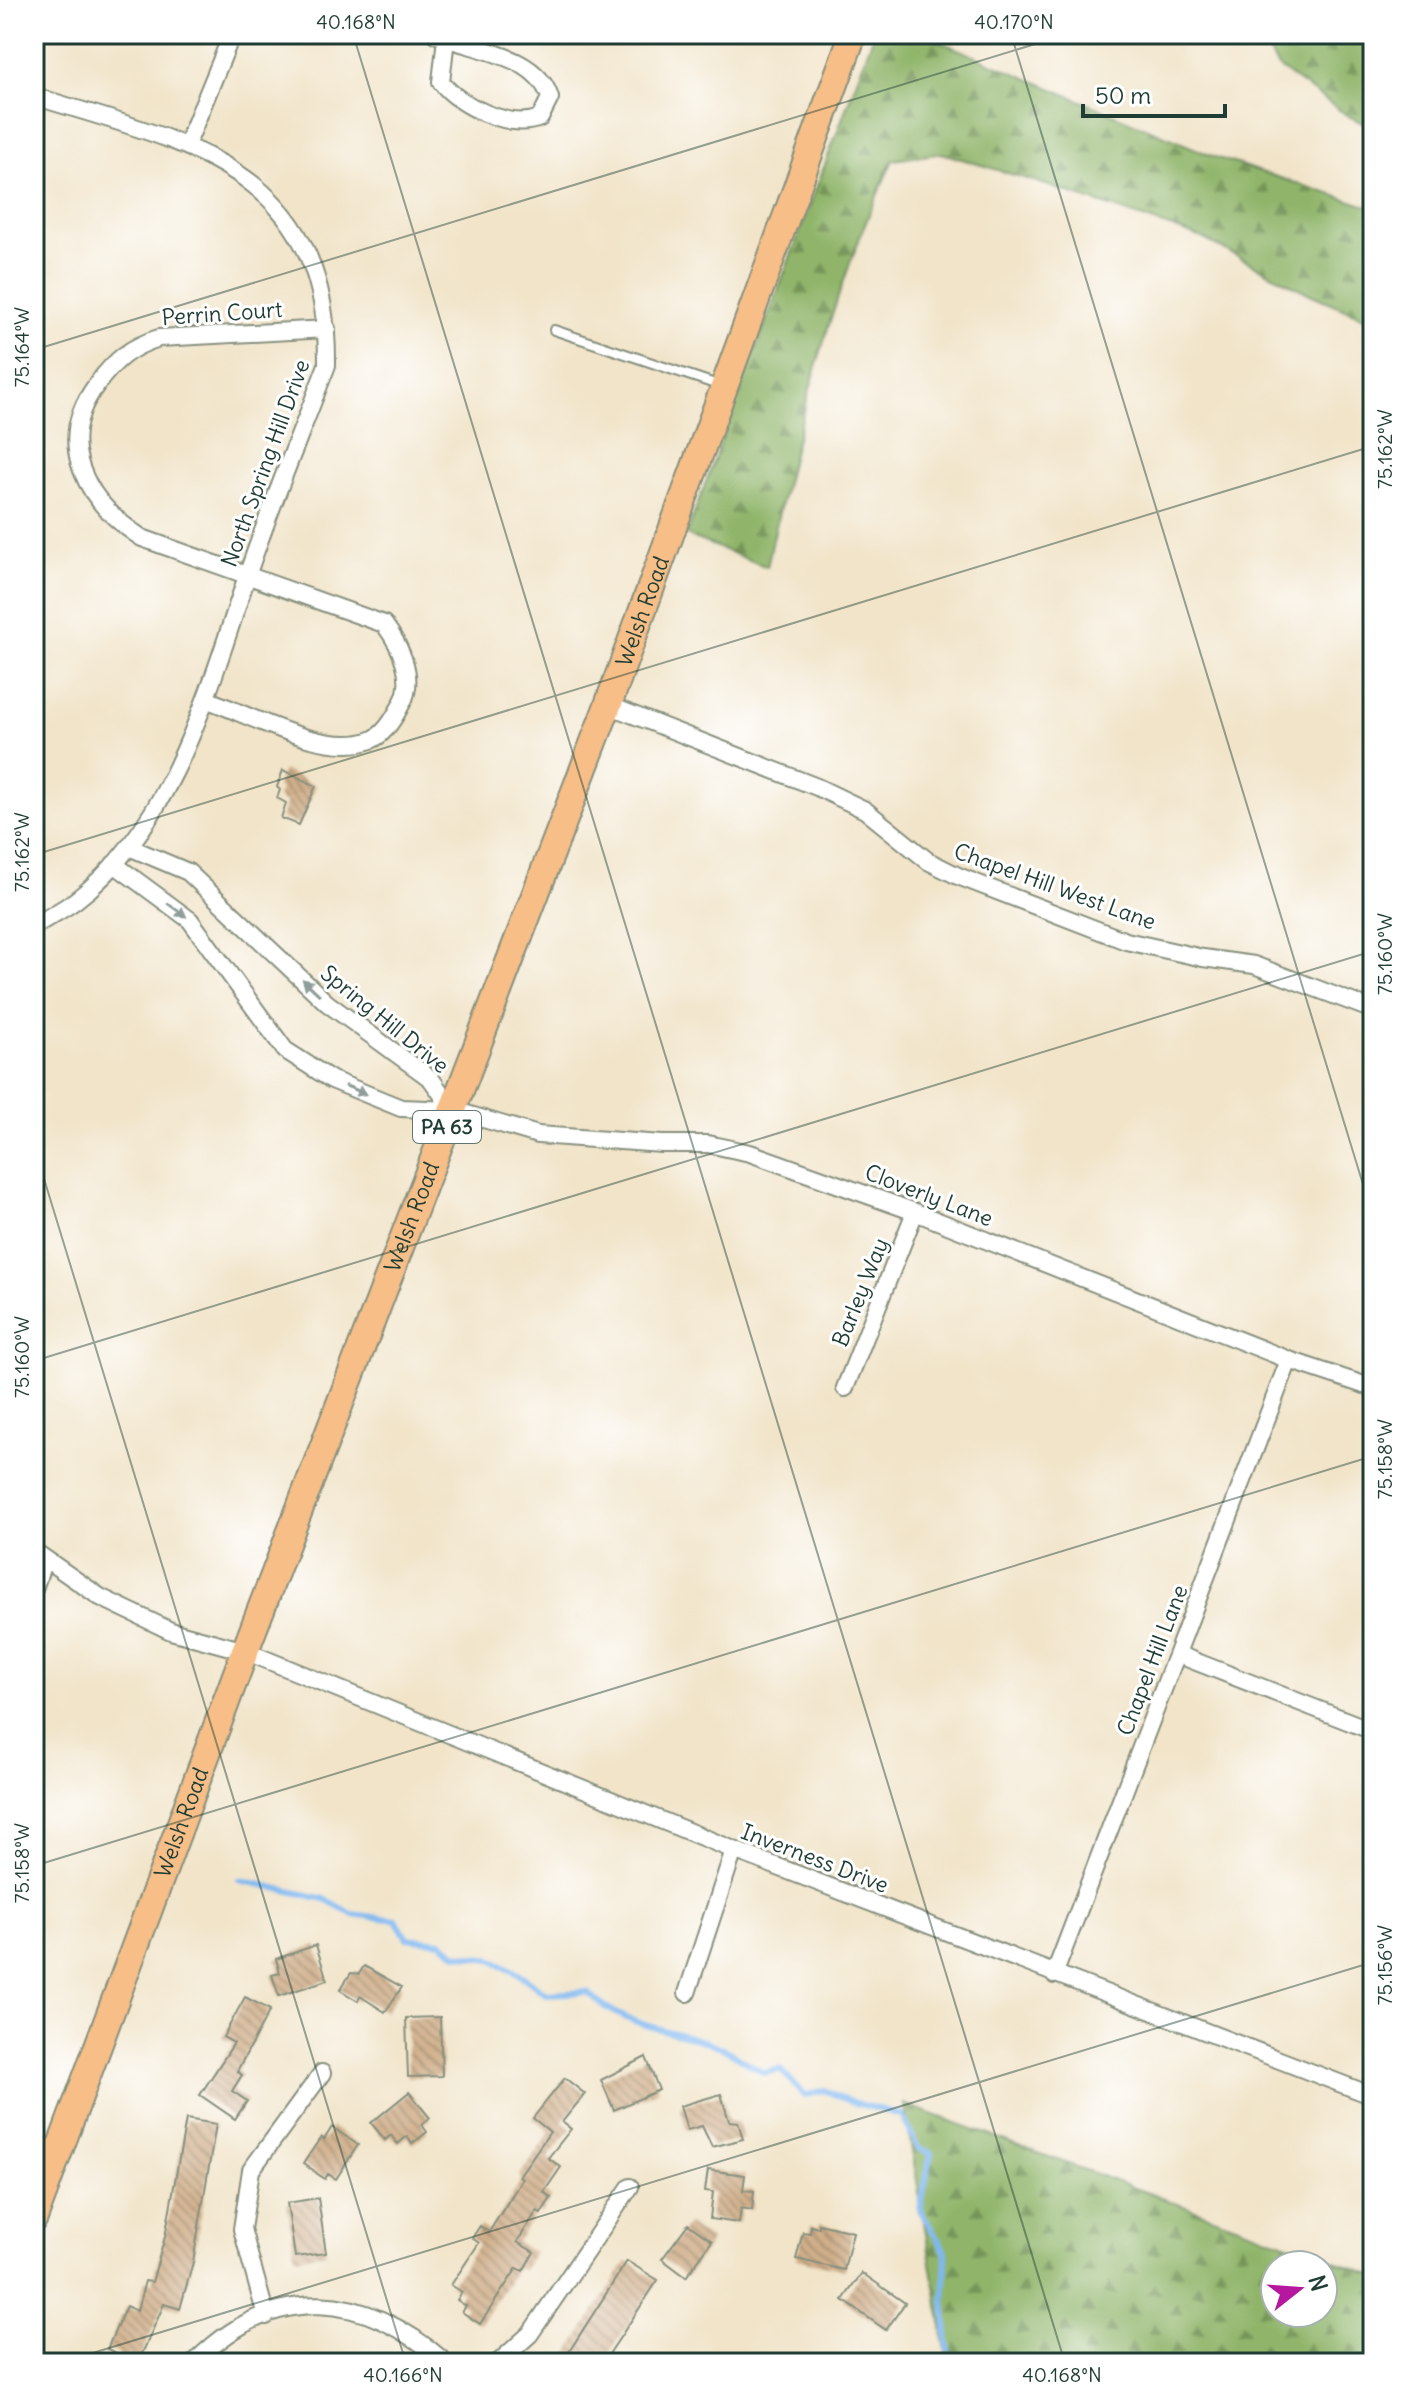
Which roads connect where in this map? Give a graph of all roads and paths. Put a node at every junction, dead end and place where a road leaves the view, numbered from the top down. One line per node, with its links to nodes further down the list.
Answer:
1 (232, 34): 5 (street)
2 (853, 34): 8 (main road, Welsh Road / PA 63)
3 (440, 36): 3 (street)
4 (34, 96): 5 (street, North Spring Hill Drive)
5 (187, 144): 6 (street, North Spring Hill Drive)
6 (327, 329): 9 (street, North Spring Hill Drive); 9 (street, Perrin Court)
7 (554, 330): 8 (lane)
8 (722, 386): 11 (main road, Welsh Road / PA 63)
9 (247, 574): 10 (street, North Spring Hill Drive); 10 (street, Perrin Court)
10 (208, 700): 12 (street, North Spring Hill Drive)
11 (608, 705): 15 (street, Chapel Hill West Lane); 16 (main road, Welsh Road / PA 63)
12 (129, 847): 13 (street, North Spring Hill Drive); 16 (street, Spring Hill Drive, one-way to 12)
13 (114, 864): 14 (street, North Spring Hill Drive); 16 (street, Spring Hill Drive, one-way to 16)
14 (34, 926)
15 (1373, 1010)
16 (453, 1110): 17 (street, Cloverly Lane); 23 (main road, Welsh Road / PA 63)
17 (915, 1212): 18 (street, Cloverly Lane); 19 (street, Barley Way)
18 (1289, 1360): 20 (street, Cloverly Lane); 24 (street, Chapel Hill Lane)
19 (845, 1388)
20 (1373, 1388)
21 (39, 1555): 22 (street); 23 (street, Inverness Drive)
22 (34, 1589)
23 (245, 1651): 26 (street, Inverness Drive); 32 (main road, Welsh Road / PA 63)
24 (1179, 1655): 25 (street); 27 (street, Chapel Hill Lane)
25 (1373, 1731)
26 (734, 1850): 27 (street, Inverness Drive); 28 (street)
27 (1054, 1975): 30 (street, Inverness Drive)
28 (687, 1993)
29 (322, 2073): 33 (street)
30 (1373, 2096)
31 (630, 2187): 36 (street)
32 (34, 2218)
33 (266, 2316): 34 (street); 35 (street)
34 (194, 2363)
35 (446, 2363)
36 (498, 2363)

